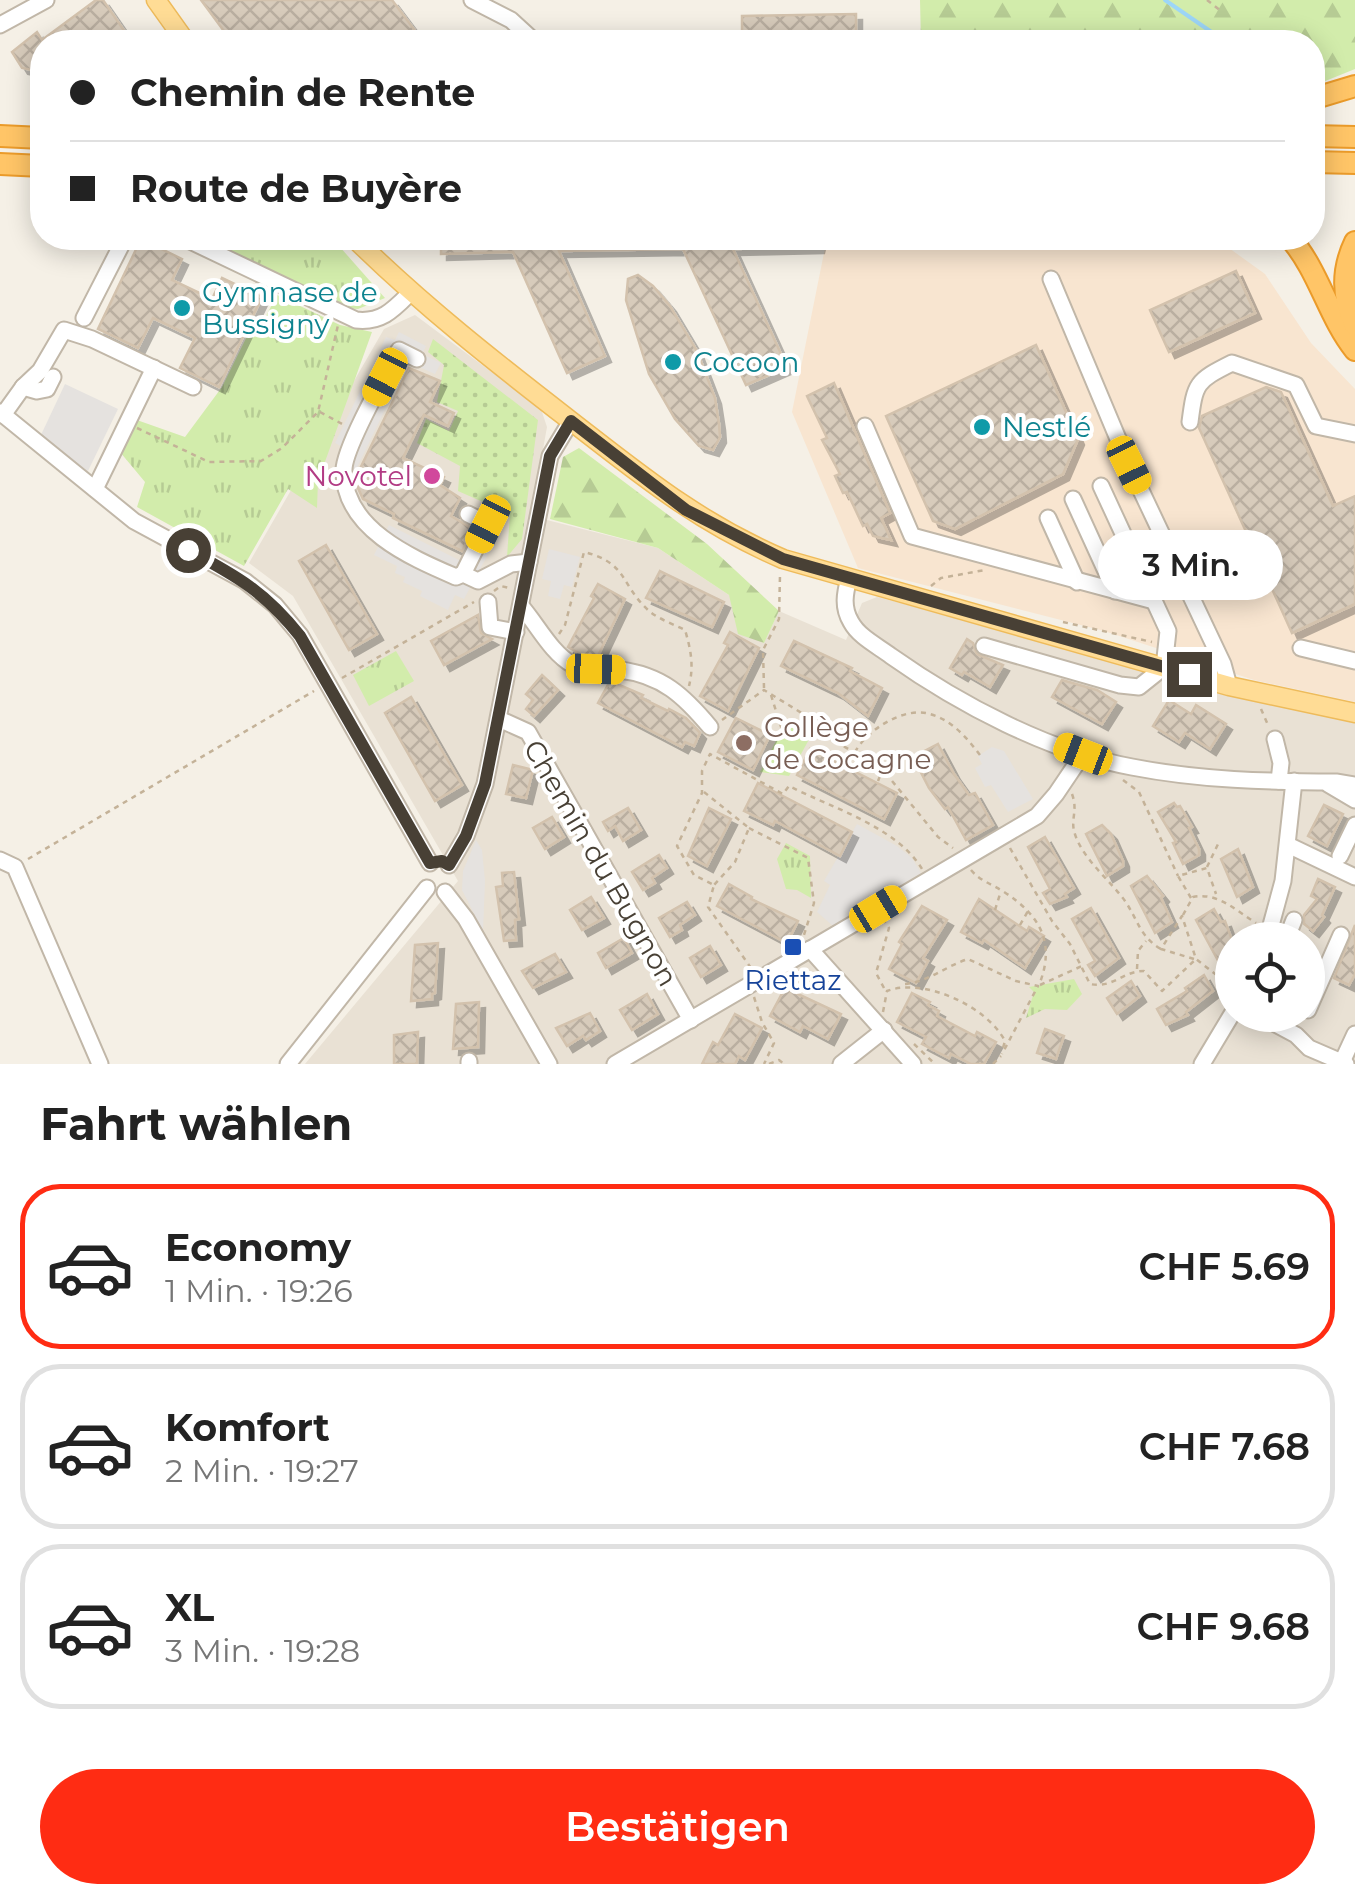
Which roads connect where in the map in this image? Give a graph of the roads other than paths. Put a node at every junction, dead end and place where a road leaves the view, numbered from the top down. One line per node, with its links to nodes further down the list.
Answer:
1 (46, 0): 4 (street)
2 (156, 0): 5 (main road)
3 (472, 0): 6 (street)
4 (0, 25)
5 (177, 30)
6 (521, 30)
7 (1355, 86): 8 (highway)
8 (1325, 96)
9 (0, 136): 11 (highway)
10 (1325, 136): 12 (highway)
11 (30, 137)
12 (1355, 137)
13 (1325, 162): 14 (highway)
14 (1355, 163)
15 (0, 164): 16 (highway)
16 (30, 165)
17 (1355, 242): 25 (highway)
18 (119, 250): 24 (street)
19 (209, 250): 23 (street)
20 (367, 250): 23 (main road)
21 (1298, 250): 26 (highway)
22 (1051, 279): 55 (street)
23 (411, 292): 33 (main road)
24 (84, 318)
25 (1355, 324)
26 (1355, 350)
27 (417, 359): 43 (street)
28 (154, 368): 30 (street); 31 (street); 38 (street)
29 (53, 377): 30 (street)
30 (23, 387): 32 (street)
31 (193, 387)
32 (2, 414): 38 (street)
33 (571, 421): 42 (street); 44 (main road)
34 (1190, 422): 36 (street)
35 (865, 426): 45 (street)
36 (1355, 434)
37 (1102, 486): 48 (street)
38 (95, 489): 68 (street)
39 (1073, 499): 46 (street)
40 (468, 514): 43 (street)
41 (1048, 518): 45 (street)
42 (530, 562): 43 (street); 49 (street)
43 (463, 574)
44 (848, 578): 54 (main road); 60 (street)
45 (1076, 582): 46 (street)
46 (1115, 591): 48 (street)
47 (488, 602): 50 (street)
48 (1154, 602): 54 (street)
49 (521, 606): 50 (street); 58 (street)
50 (516, 632): 57 (street)
51 (984, 646): 54 (street)
52 (1300, 648): 53 (street)
53 (1355, 661)
54 (1164, 667): 55 (main road)
55 (1230, 686): 56 (main road)
56 (1355, 713)
57 (499, 719): 70 (street); 78 (street, Chemin du Bugnon)
58 (710, 727)
59 (1275, 740): 61 (street)
60 (1083, 754): 61 (street); 76 (street)
61 (1287, 781): 62 (street); 66 (street)
62 (1324, 782): 63 (street); 64 (street)
63 (1355, 785)
64 (1355, 800)
65 (1355, 825): 67 (street)
66 (1288, 845): 71 (street); 74 (street)
67 (1340, 856)
68 (430, 863): 70 (street); 72 (street)
69 (8, 864): 87 (street)
70 (449, 865): 73 (street)
71 (1355, 877)
72 (427, 888): 73 (street); 85 (street)
73 (445, 892): 88 (street)
74 (1268, 922)
75 (1341, 935): 77 (street)
76 (806, 946): 78 (street); 79 (street)
77 (1325, 970)
78 (691, 1020): 89 (street)
79 (883, 1024): 90 (street); 91 (street)
80 (1217, 1032): 92 (street)
81 (1290, 1032): 84 (street)
82 (1297, 1032): 84 (street)
83 (1355, 1034): 86 (street)
84 (1296, 1035): 86 (street)
85 (292, 1062)
86 (1344, 1063)
87 (100, 1064)
88 (549, 1064)
89 (614, 1064)
90 (841, 1064)
91 (913, 1064)
92 (1202, 1064)

